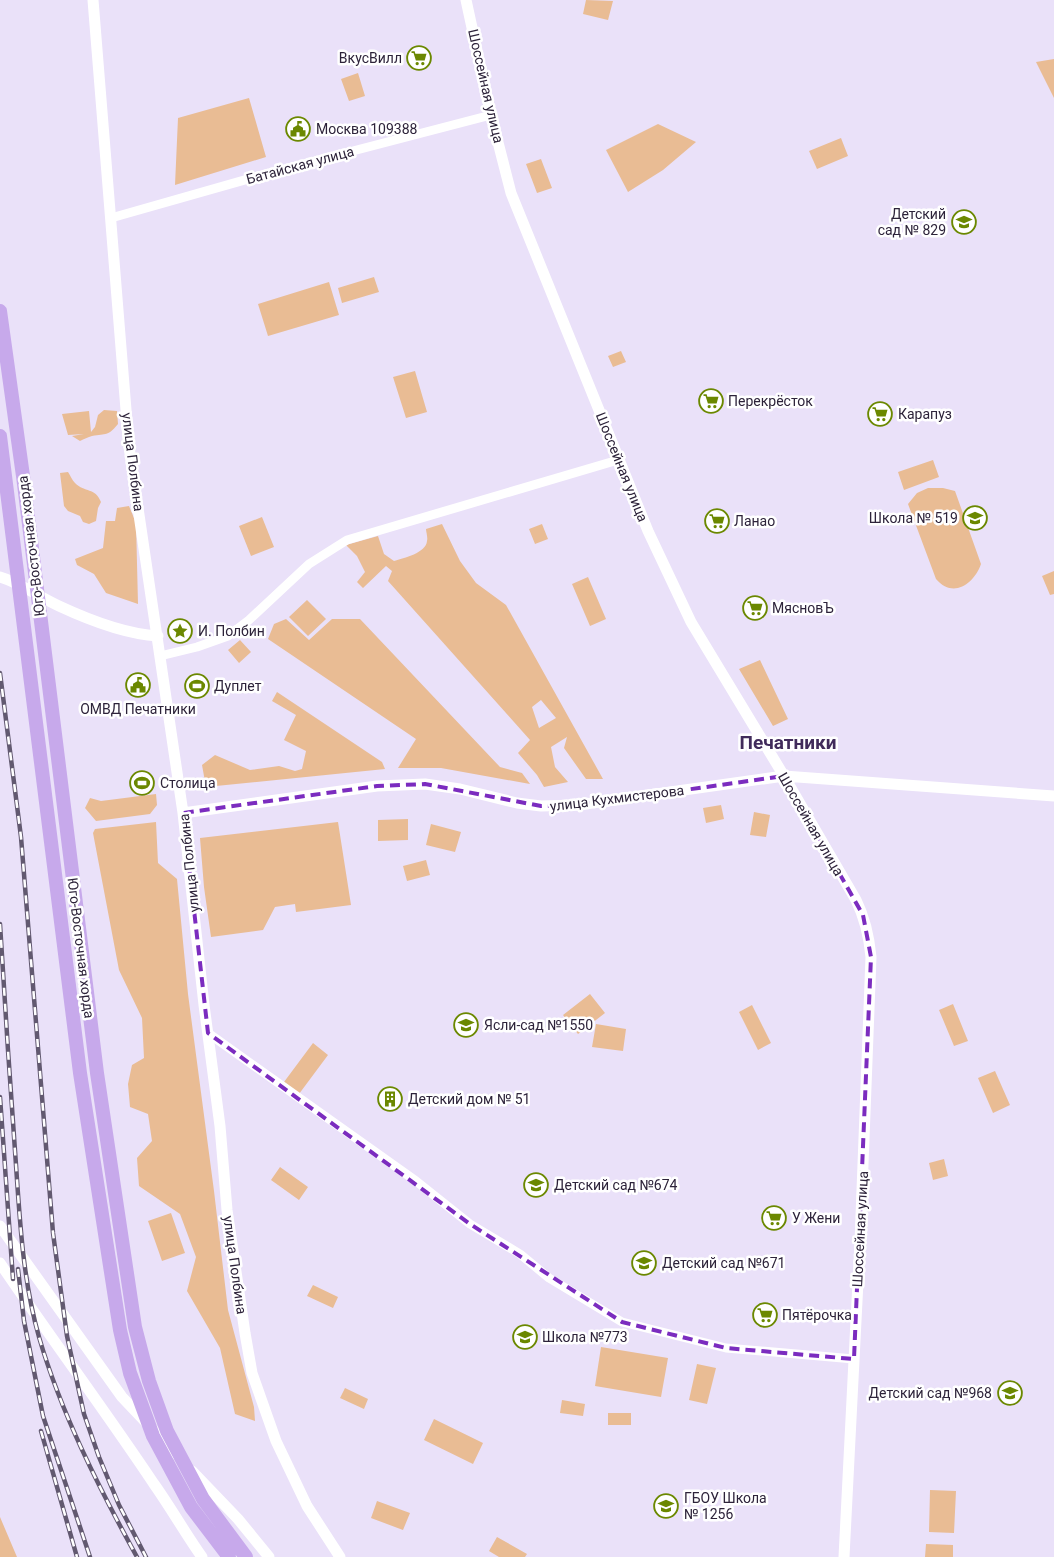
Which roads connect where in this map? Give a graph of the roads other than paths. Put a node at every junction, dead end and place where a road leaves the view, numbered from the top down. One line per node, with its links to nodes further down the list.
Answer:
1 (93, 0): 4 (main road, улица Полбина)
2 (466, 0): 3 (main road, Шоссейная улица)
3 (491, 115): 4 (street, Батайская улица); 7 (main road, Шоссейная улица)
4 (111, 218): 9 (main road, улица Полбина)
5 (0, 311): 20 (main road, Юго-Восточная хорда)
6 (0, 436): 19 (main road, Юго-Восточная хорда)
7 (618, 460): 10 (street); 11 (main road, Шоссейная улица)
8 (1, 577): 9 (main road)
9 (158, 636): 10 (main road, улица Полбина)
10 (160, 656): 13 (main road, улица Полбина)
11 (784, 776): 12 (main road, улица Кухмистерова); 13 (main road, улица Кухмистерова); 17 (main road, Шоссейная улица)
12 (1054, 796)
13 (183, 813): 14 (main road, улица Полбина)
14 (208, 1033): 17 (street); 22 (main road, улица Полбина)
15 (0, 1226): 21 (main road)
16 (0, 1263): 18 (main road)
17 (854, 1359): 23 (main road, Шоссейная улица)
18 (202, 1557)
19 (229, 1557)
20 (246, 1557)
21 (269, 1557)
22 (340, 1557)
23 (844, 1557)

